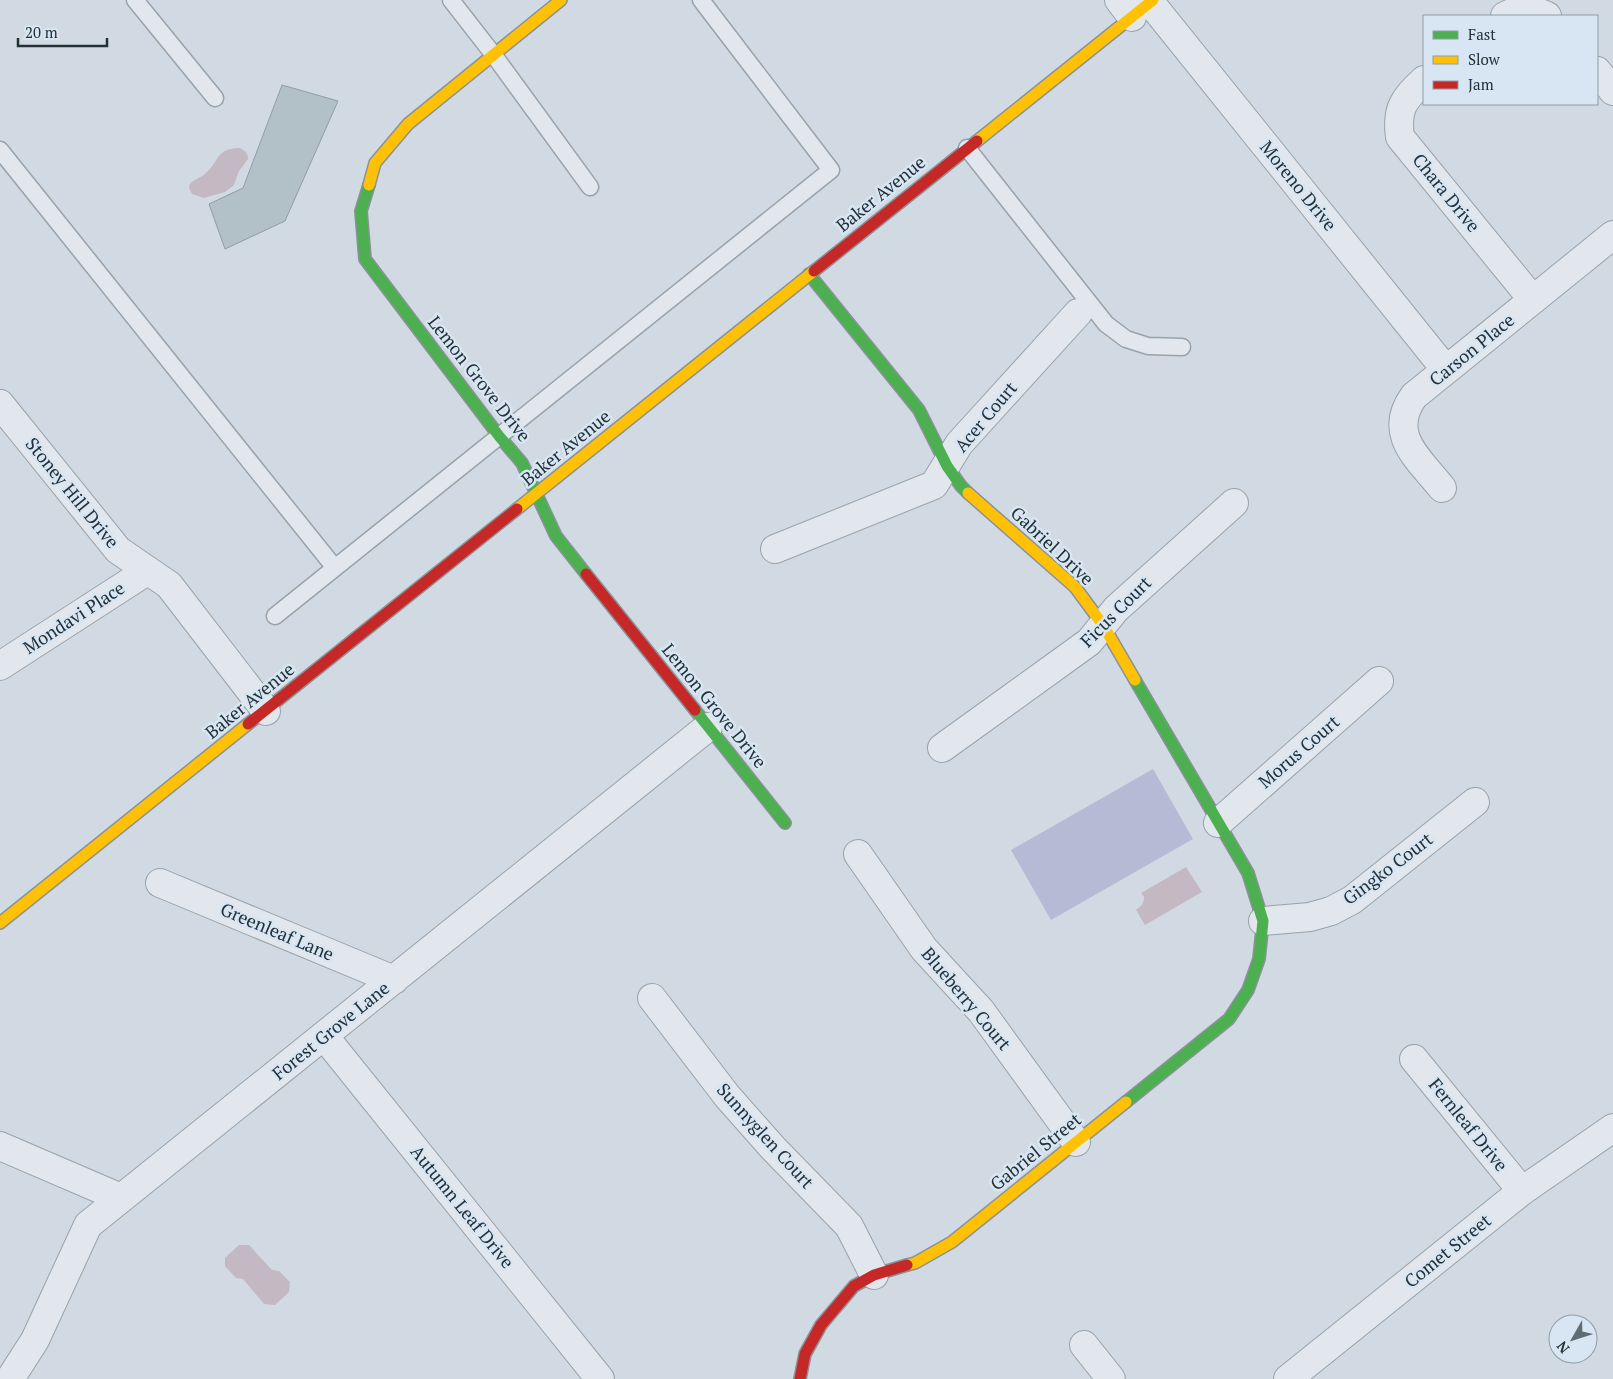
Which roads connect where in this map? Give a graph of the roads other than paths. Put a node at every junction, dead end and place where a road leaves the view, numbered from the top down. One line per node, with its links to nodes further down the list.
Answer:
1 (135, 0): 12 (lane)
2 (451, 0): 8 (lane)
3 (561, 0): 8 (street, Lemon Grove Drive)
4 (700, 0): 23 (lane)
5 (1139, 5): 13 (street, Baker Avenue); 21 (street, Moreno Drive)
6 (1507, 15): 7 (street)
7 (1545, 15)
8 (493, 54): 15 (lane); 23 (street, Lemon Grove Drive)
9 (1598, 72): 11 (street)
10 (1423, 81): 18 (street, Chara Drive)
11 (1613, 91)
12 (215, 98)
13 (967, 148): 17 (street, Baker Avenue); 20 (lane)
14 (0, 150): 29 (lane)
15 (590, 187)
16 (1613, 235): 18 (street, Carson Place)
17 (809, 274): 24 (street, Gabriel Drive); 26 (street, Baker Avenue)
18 (1533, 300): 21 (street, Carson Place)
19 (1078, 313): 24 (street, Acer Court)
20 (1182, 347)
21 (1446, 370): 25 (street, Carson Place)
22 (0, 404): 30 (street, Stoney Hill Drive)
23 (500, 436): 26 (street, Lemon Grove Drive); 29 (lane)
24 (948, 466): 28 (street, Acer Court); 32 (street, Gabriel Drive)
25 (1442, 488)
26 (537, 494): 35 (street, Baker Avenue); 36 (street, Lemon Grove Drive)
27 (1234, 503): 32 (street, Ficus Court)
28 (775, 549)
29 (334, 568): 31 (lane)
30 (147, 571): 33 (street, Mondavi Place); 35 (street, Stoney Hill Drive)
31 (275, 616)
32 (1103, 625): 37 (street, Ficus Court); 40 (street, Gabriel Drive)
33 (0, 666)
34 (1379, 681): 40 (street, Morus Court)
35 (266, 711): 44 (street, Baker Avenue)
36 (708, 727): 39 (street, Lemon Grove Drive); 45 (street, Forest Grove Lane)
37 (942, 748)
38 (1474, 802): 43 (street, Gingko Court)
39 (785, 823)
40 (1218, 823): 43 (street, Gabriel Drive)
41 (858, 854): 50 (street, Blueberry Court)
42 (160, 883): 45 (street, Greenleaf Lane)
43 (1263, 921): 50 (street, Gabriel Street)
44 (0, 923)
45 (394, 980): 47 (street, Forest Grove Lane)
46 (652, 998): 54 (street, Sunnyglen Court)
47 (324, 1036): 53 (street, Forest Grove Lane); 57 (street, Autumn Leaf Drive)
48 (1414, 1059): 52 (street, Fernleaf Drive)
49 (1613, 1128): 52 (street, Comet Street)
50 (1076, 1142): 54 (street, Gabriel Street)
51 (0, 1146): 53 (street)
52 (1522, 1191): 60 (street, Comet Street)
53 (121, 1198): 56 (street, Forest Grove Lane)
54 (874, 1275): 58 (street, Gabriel Street)
55 (1084, 1345): 59 (street)
56 (11, 1378)
57 (600, 1379)
58 (800, 1379)
59 (1111, 1379)
60 (1288, 1379)

